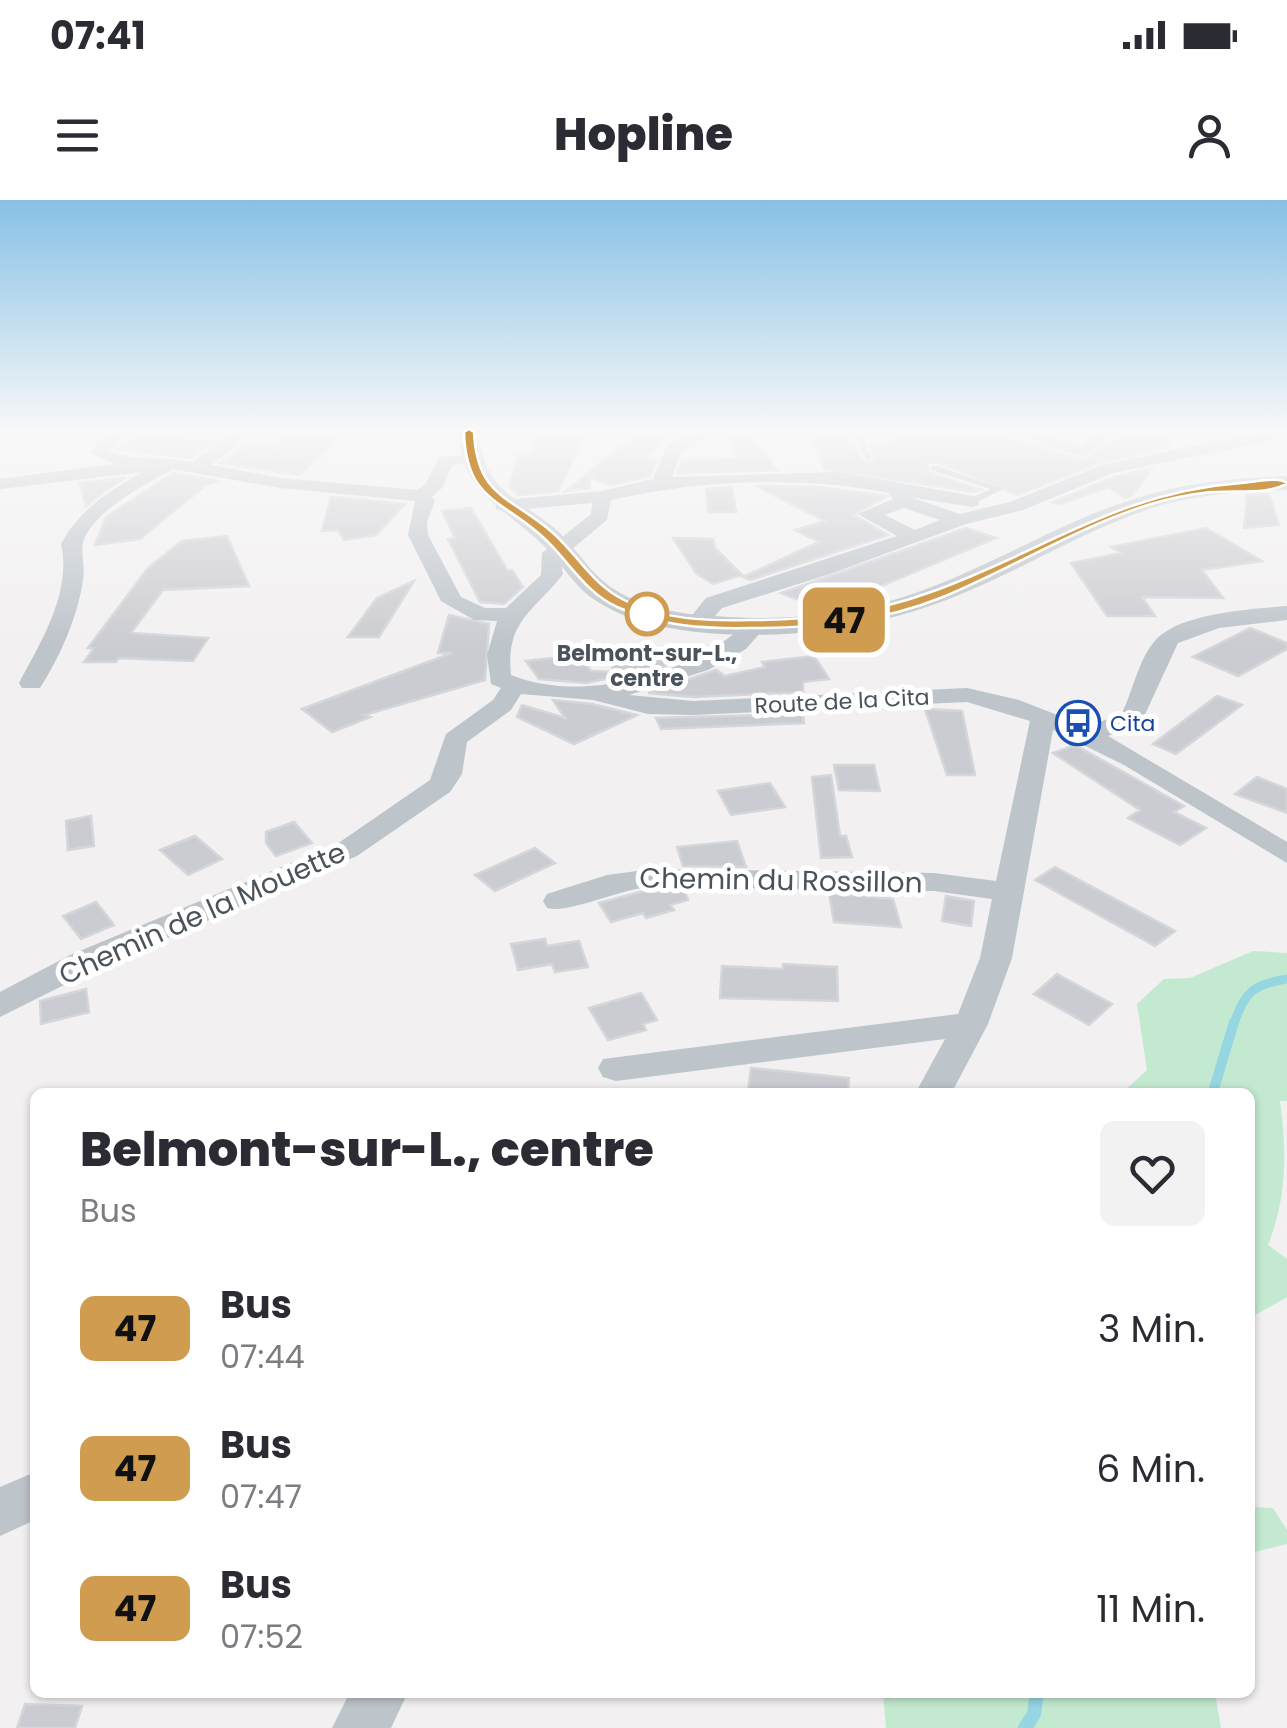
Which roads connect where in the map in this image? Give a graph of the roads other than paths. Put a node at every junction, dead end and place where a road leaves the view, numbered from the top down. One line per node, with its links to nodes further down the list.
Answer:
1 (109, 503): 17 (street)
2 (425, 503): 14 (street)
3 (524, 503): 9 (street)
4 (601, 503): 12 (street)
5 (887, 503): 11 (street)
6 (918, 503): 10 (street)
7 (1024, 503): 10 (street)
8 (1145, 503): 15 (street)
9 (503, 505): 12 (street)
10 (959, 520): 11 (street)
11 (914, 537): 15 (street)
12 (560, 547): 14 (street); 15 (street)
13 (1287, 613): 21 (street)
14 (512, 614): 18 (street)
15 (695, 625)
16 (749, 633): 19 (street)
17 (31, 683)
18 (514, 686): 19 (street); 25 (street, Chemin de la Mouette)
19 (593, 693): 20 (street, Route de la Cita)
20 (1044, 718): 21 (street, Route de la Cita); 23 (street)
21 (1086, 736): 22 (street, Route de la Cita)
22 (1287, 854)
23 (1008, 892): 24 (street, Chemin du Rossillon); 26 (street)
24 (558, 900)
25 (0, 1006)
26 (971, 1024): 27 (street); 28 (street)
27 (616, 1068)
28 (936, 1088)
29 (30, 1497): 30 (street)
30 (0, 1512)
31 (377, 1698): 32 (street)
32 (360, 1728)

